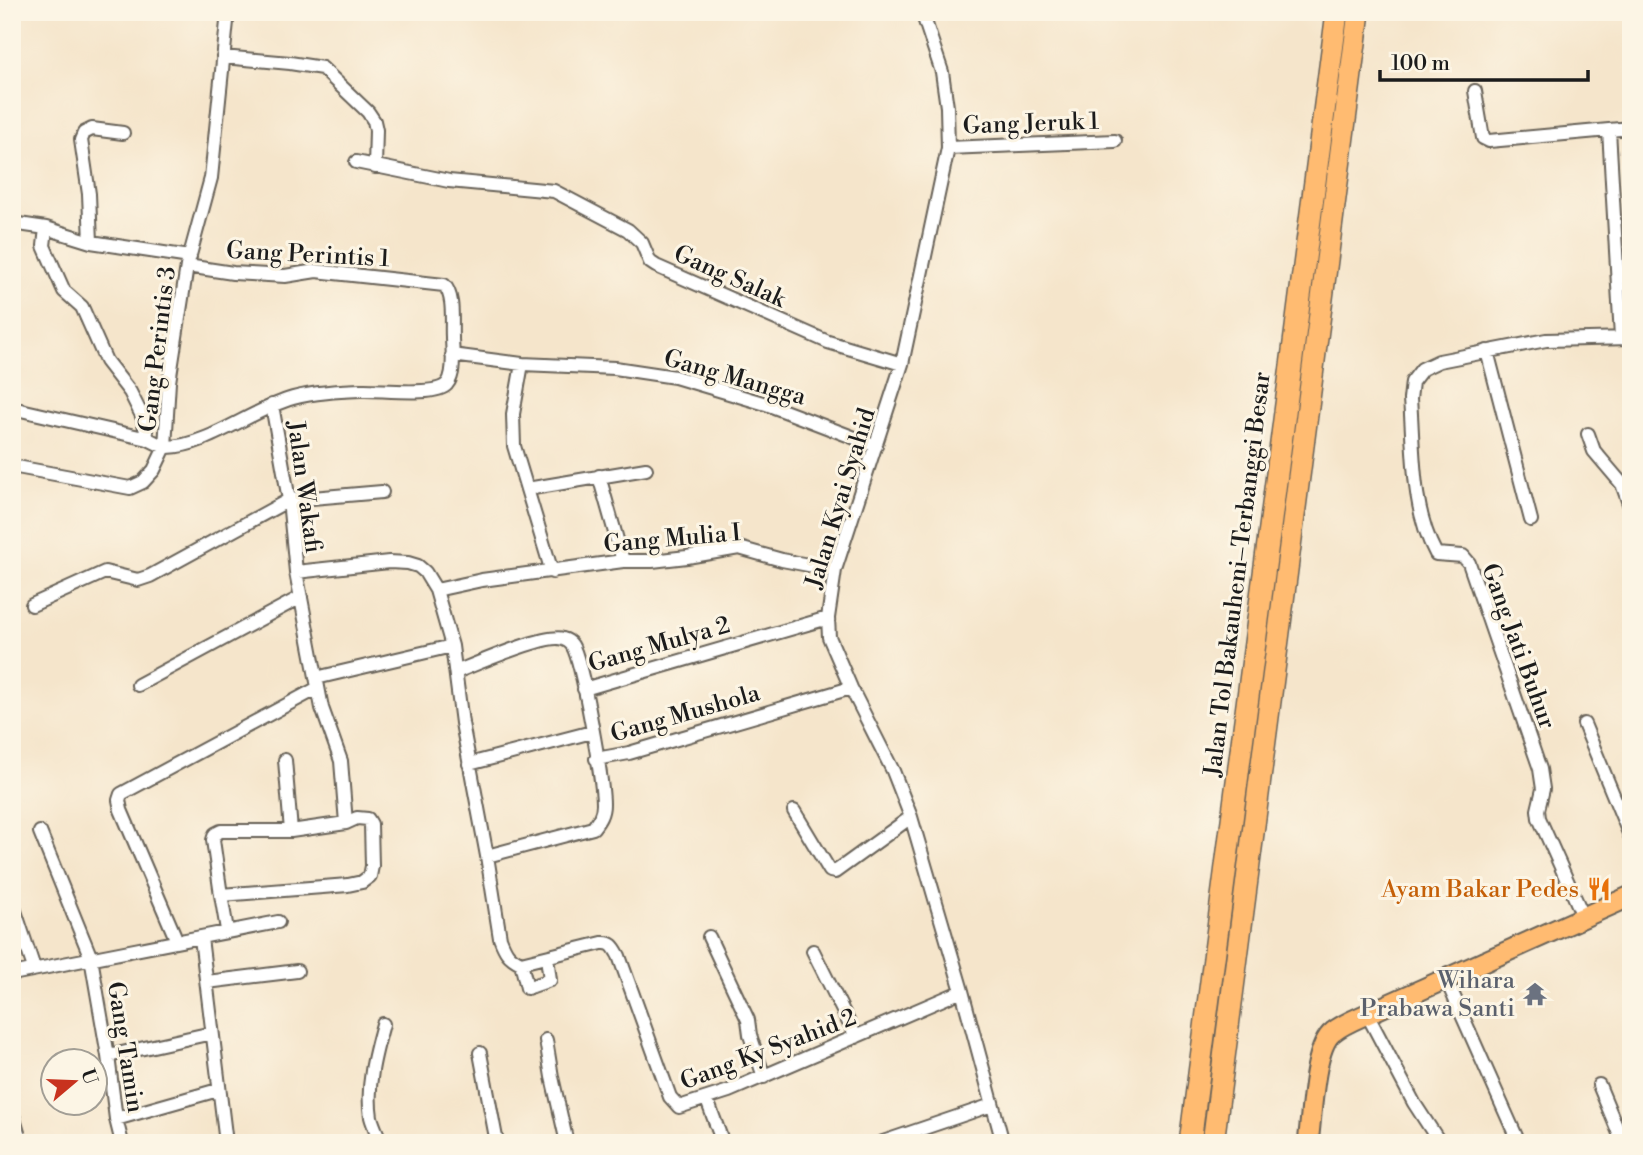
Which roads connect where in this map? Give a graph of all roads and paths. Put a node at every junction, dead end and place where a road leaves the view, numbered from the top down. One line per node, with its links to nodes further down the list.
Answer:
1 (228, 12): 5 (street)
2 (922, 12): 11 (street, Jalan Kyai Syahid)
3 (1336, 12): 106 (highway, Jalan Tol Bakauheni–Terbanggi Besar)
4 (1359, 12): 107 (highway, Jalan Tol Bakauheni–Terbanggi Besar)
5 (223, 58): 13 (street); 17 (street)
6 (1475, 91): 8 (street)
7 (1631, 128): 8 (street)
8 (1609, 130): 18 (street)
9 (122, 133): 16 (street)
10 (1115, 141): 11 (street, Gang Jeruk 1)
11 (948, 148): 22 (street, Jalan Kyai Syahid)
12 (356, 162): 13 (street, Gang Salak)
13 (375, 167): 22 (street, Gang Salak)
14 (12, 223): 15 (street, Gang Perintis 1)
15 (46, 228): 16 (street, Gang Perintis 1); 26 (street)
16 (91, 242): 17 (street, Gang Perintis 1)
17 (188, 262): 20 (street, Gang Perintis 1); 28 (street, Gang Perintis 3)
18 (1626, 337): 19 (street)
19 (1487, 351): 36 (street); 66 (street, Gang Jati Buhur)
20 (453, 355): 21 (street, Gang Mangga); 23 (street, Jalan Wakafi)
21 (522, 364): 27 (street, Gang Mangga); 32 (street)
22 (902, 364): 27 (street, Jalan Kyai Syahid)
23 (272, 405): 28 (street); 34 (street, Jalan Wakafi)
24 (12, 408): 26 (street)
25 (1588, 434): 35 (street)
26 (148, 439): 28 (street)
27 (876, 446): 38 (street, Jalan Kyai Syahid)
28 (165, 447): 29 (street)
29 (17, 467)
30 (646, 469): 31 (street)
31 (599, 476): 32 (street); 37 (street)
32 (527, 489): 40 (street)
33 (382, 492): 34 (street)
34 (289, 500): 39 (street, Jalan Wakafi); 43 (street)
35 (1631, 509)
36 (1531, 520)
37 (623, 561): 38 (street, Gang Mulia I); 40 (street, Gang Mulia I)
38 (835, 570): 44 (street, Jalan Kyai Syahid)
39 (296, 572): 41 (street, Jalan Wakafi); 42 (street)
40 (552, 572): 41 (street, Gang Mulia I)
41 (436, 590): 45 (street, Jalan Wakafi)
42 (301, 597): 47 (street); 48 (street)
43 (32, 605)
44 (828, 618): 49 (street, Jalan Kyai Syahid); 50 (street, Gang Mulya 2)
45 (452, 646): 46 (street); 47 (street)
46 (456, 672): 50 (street, Gang Mulya 2); 55 (street)
47 (317, 683): 58 (street); 71 (street)
48 (138, 685)
49 (851, 688): 53 (street, Gang Mushola); 57 (street, Jalan Kyai Syahid)
50 (584, 689): 52 (street)
51 (1584, 724): 61 (street)
52 (592, 732): 53 (street, Gang Mushola); 55 (street, Gang Mushola)
53 (596, 759): 62 (street)
54 (285, 760): 59 (street)
55 (470, 765): 62 (street)
56 (794, 811): 57 (street)
57 (911, 817): 81 (street, Jalan Kyai Syahid)
58 (346, 823): 59 (street); 63 (street)
59 (291, 831): 63 (street)
60 (40, 832): 74 (street, Gang Tamin)
61 (1631, 838)
62 (487, 856): 75 (street)
63 (221, 895): 68 (street)
64 (1631, 896): 66 (main road)
65 (12, 902): 76 (street)
66 (1583, 916): 79 (main road)
67 (278, 922): 68 (street)
68 (227, 930): 70 (street)
69 (709, 937): 90 (street)
70 (201, 938): 71 (street); 80 (street)
71 (177, 941): 74 (street)
72 (813, 951): 85 (street)
73 (547, 957): 75 (street, Gang Ky Syahid 2); 75 (street); 93 (street, Gang Ky Syahid 2)
74 (91, 958): 76 (street); 87 (street, Gang Tamin)
75 (521, 963)
76 (34, 968): 78 (street)
77 (297, 971): 80 (street)
78 (12, 974)
79 (1446, 979): 82 (main road); 110 (street)
80 (206, 982): 84 (street)
81 (962, 992): 85 (street, Gang Ky Syahid 2); 94 (street, Jalan Kyai Syahid)
82 (1367, 1014): 108 (main road); 109 (street)
83 (383, 1024): 100 (street)
84 (212, 1034): 89 (street); 92 (street)
85 (856, 1037): 90 (street, Gang Ky Syahid 2)
86 (545, 1040): 102 (street)
87 (106, 1046)
88 (480, 1054): 101 (street)
89 (108, 1056): 96 (street, Gang Tamin)
90 (764, 1077): 93 (street, Gang Ky Syahid 2)
91 (1599, 1085): 111 (street)
92 (218, 1090): 96 (street); 99 (street)
93 (707, 1100): 103 (street)
94 (992, 1105): 104 (street); 105 (street, Jalan Kyai Syahid)
95 (12, 1112): 97 (street)
96 (116, 1119): 98 (street, Gang Tamin)
97 (21, 1143)
98 (122, 1143)
99 (226, 1143)
100 (382, 1143)
101 (497, 1143)
102 (567, 1143)
103 (723, 1143)
104 (880, 1143)
105 (1003, 1143)
106 (1190, 1143)
107 (1213, 1143)
108 (1308, 1143)
109 (1440, 1143)
110 (1519, 1143)
111 (1623, 1143)

